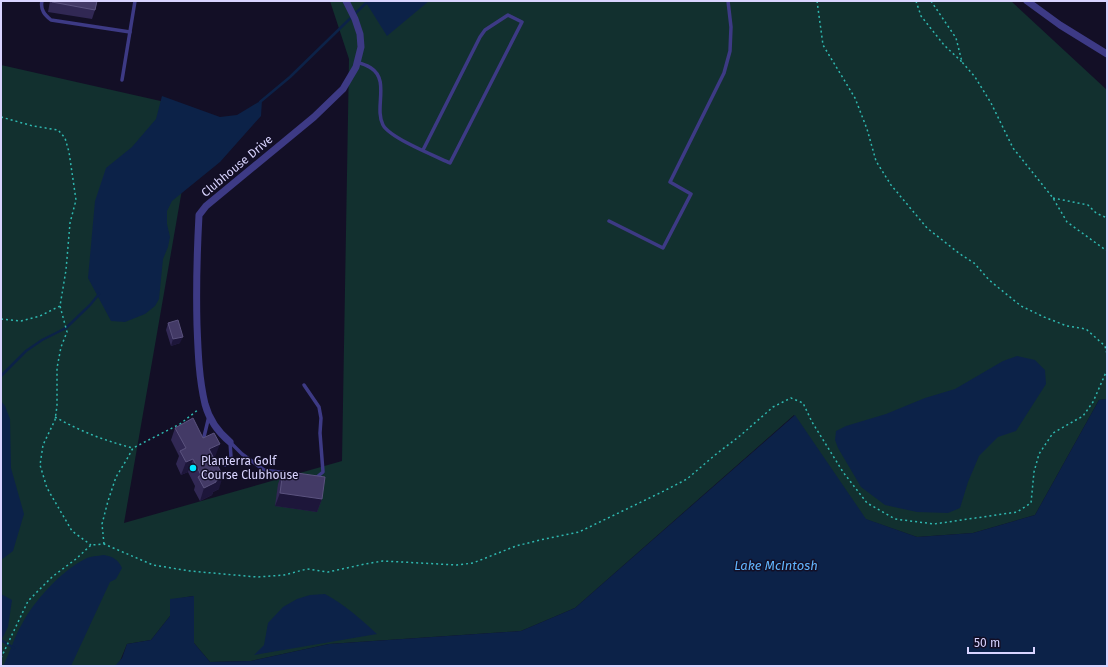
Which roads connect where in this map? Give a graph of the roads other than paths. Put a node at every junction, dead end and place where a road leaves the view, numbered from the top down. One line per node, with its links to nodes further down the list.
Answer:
1 (42, 1): 6 (lane)
2 (135, 1): 6 (lane)
3 (346, 1): 8 (street, Clubhouse Drive)
4 (728, 1): 11 (lane)
5 (1026, 1): 7 (street)
6 (130, 32): 9 (lane)
7 (1107, 54)
8 (357, 62): 10 (lane); 13 (street, Clubhouse Drive)
9 (122, 80)
10 (423, 150): 10 (lane)
11 (609, 221)
12 (304, 385): 18 (lane)
13 (210, 415): 14 (street, Clubhouse Drive); 15 (lane)
14 (230, 442): 16 (lane); 17 (lane)
15 (203, 443)
16 (210, 455)
17 (294, 474)
18 (309, 476)

